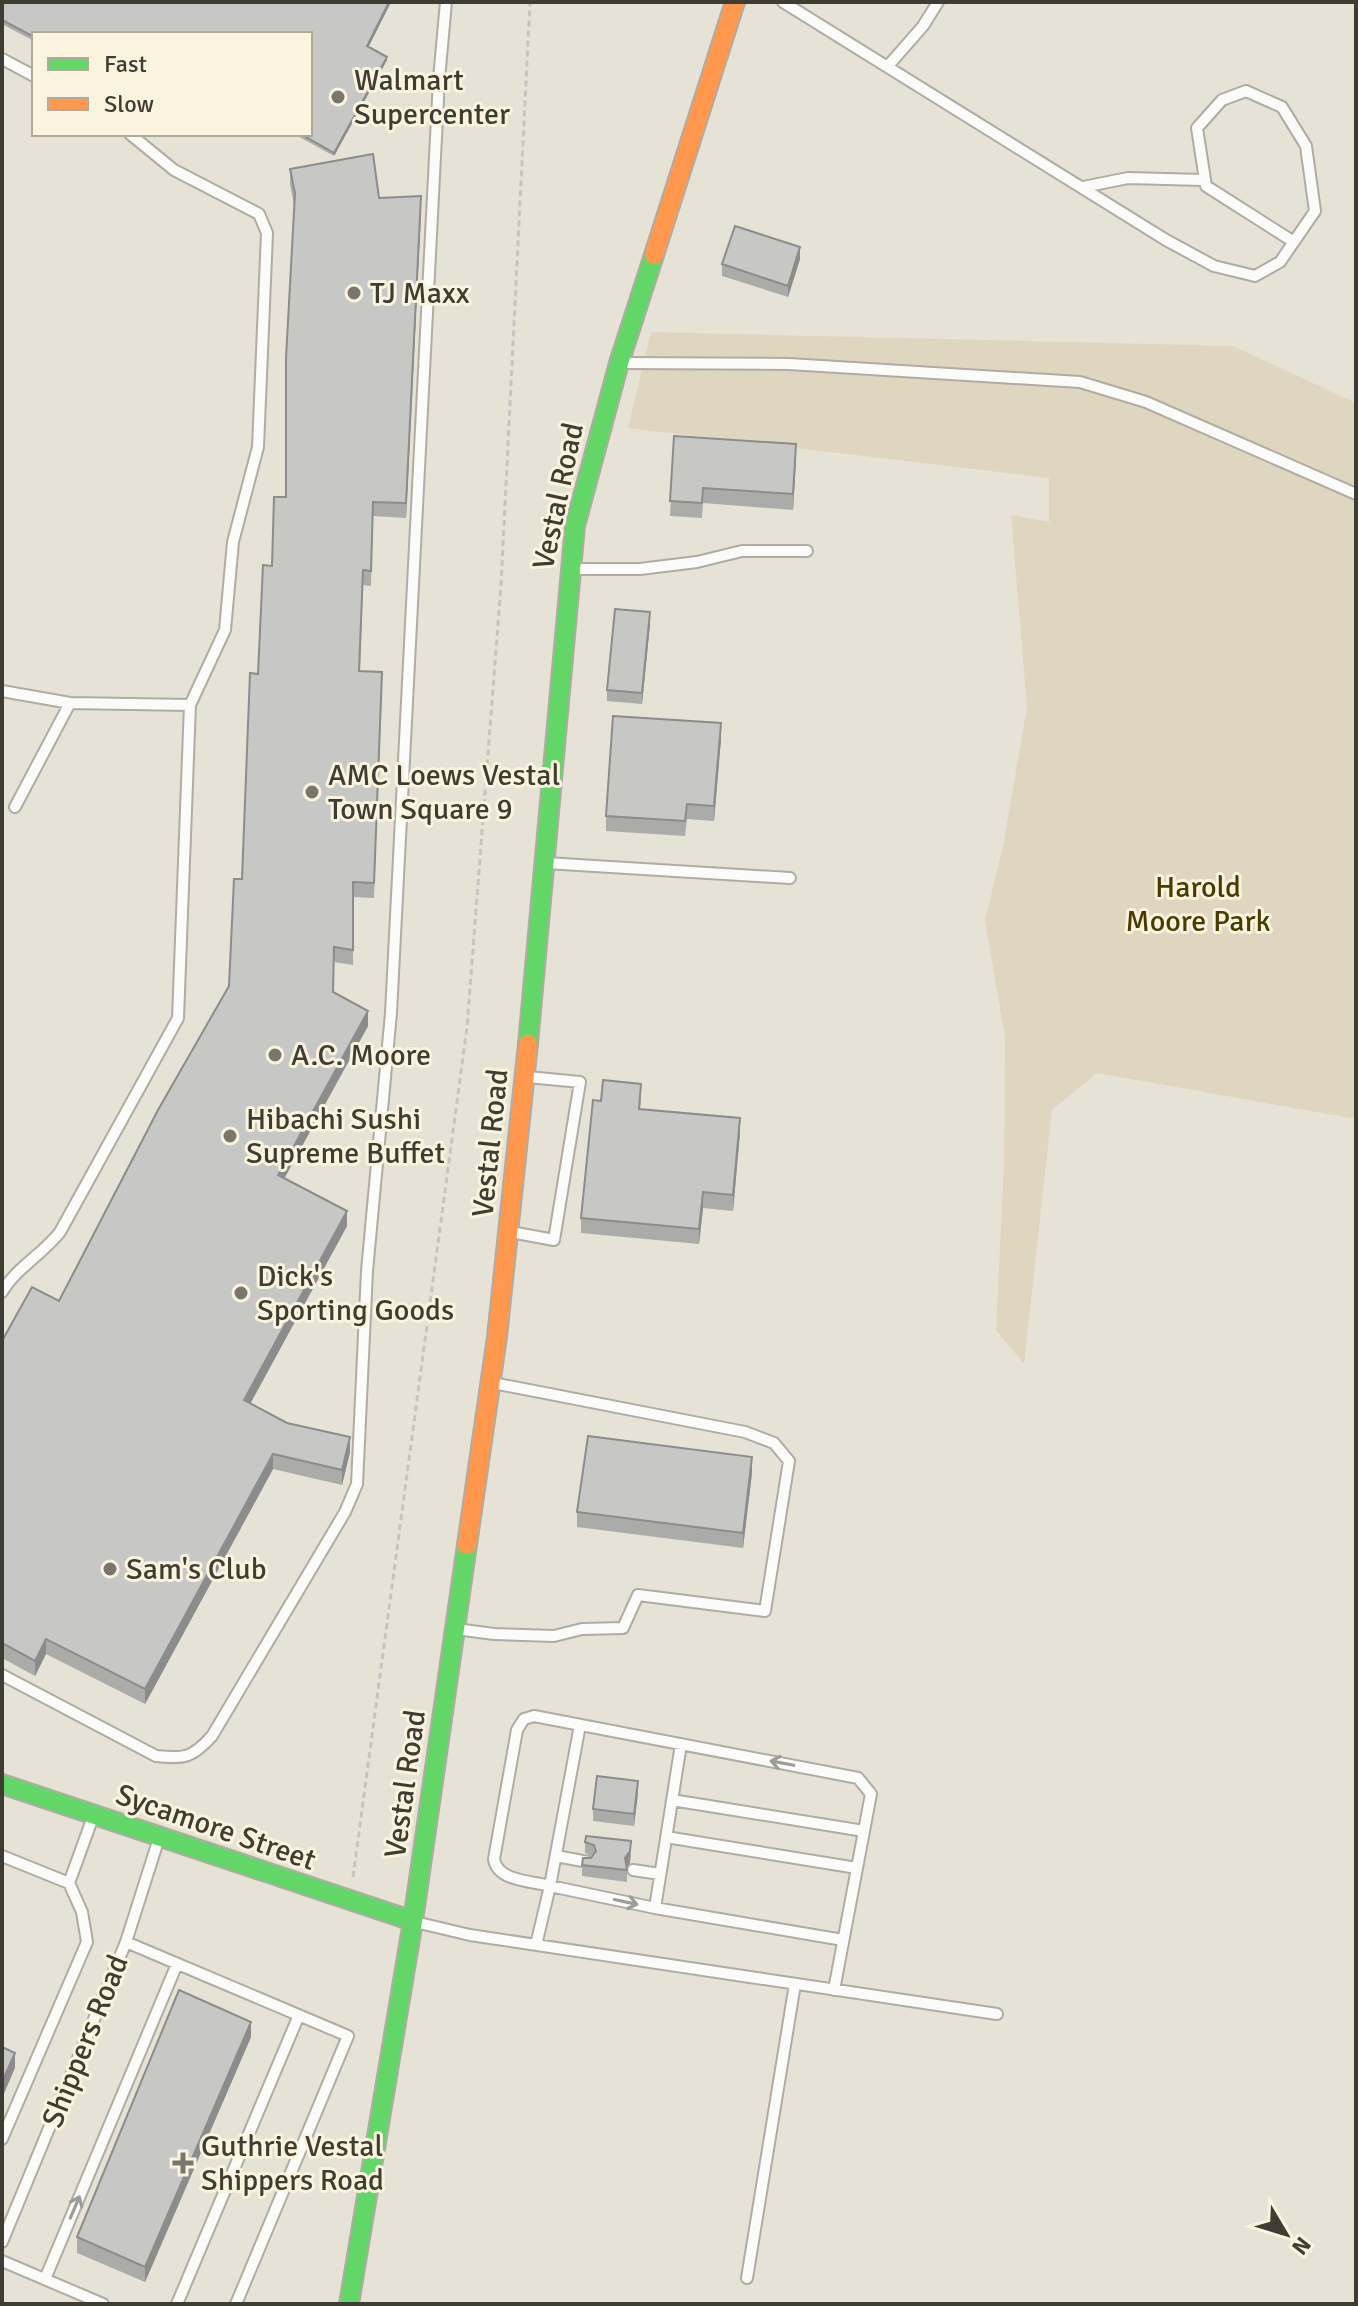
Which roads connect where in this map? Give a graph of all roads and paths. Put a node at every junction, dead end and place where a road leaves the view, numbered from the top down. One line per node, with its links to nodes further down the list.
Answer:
1 (446, 2): 28 (lane)
2 (530, 2): 43 (path)
3 (735, 2): 13 (street, Vestal Road)
4 (938, 2): 7 (lane)
5 (785, 3): 7 (lane)
6 (2, 59): 8 (lane)
7 (888, 66): 11 (lane)
8 (32, 75)
9 (132, 136): 19 (lane)
10 (1203, 180): 11 (lane); 12 (lane); 12 (lane)
11 (1083, 187): 12 (lane)
12 (1294, 242)
13 (619, 363): 14 (lane); 16 (street, Vestal Road)
14 (1356, 494)
15 (807, 551): 16 (lane)
16 (569, 569): 21 (street, Vestal Road)
17 (2, 691): 18 (lane)
18 (70, 703): 19 (lane); 20 (lane)
19 (190, 705): 25 (lane)
20 (15, 807)
21 (544, 862): 22 (lane); 23 (street, Vestal Road)
22 (790, 878)
23 (526, 1076): 24 (street, Vestal Road); 24 (lane)
24 (509, 1232): 26 (street, Vestal Road)
25 (2, 1292)
26 (491, 1383): 27 (street, Vestal Road); 27 (lane)
27 (456, 1629): 47 (street, Vestal Road)
28 (2, 1675)
29 (580, 1725): 30 (lane); 38 (lane); 45 (lane)
30 (681, 1744): 32 (lane); 34 (lane, one-way to 30)
31 (2, 1784): 33 (street, Sycamore Street)
32 (672, 1800): 34 (lane); 35 (lane)
33 (93, 1815): 36 (street, Sycamore Street); 44 (lane)
34 (864, 1831): 40 (lane)
35 (666, 1837): 40 (lane); 42 (lane)
36 (159, 1838): 47 (street, Sycamore Street); 49 (lane, Shippers Road)
37 (2, 1856): 44 (lane)
38 (556, 1856): 39 (lane); 45 (lane)
39 (588, 1862)
40 (857, 1868): 48 (lane)
41 (633, 1870): 42 (lane)
42 (660, 1874): 46 (lane)
43 (352, 1882)
44 (69, 1883): 56 (lane)
45 (550, 1886): 46 (lane, one-way to 46); 50 (lane)
46 (655, 1908): 48 (lane)
47 (413, 1921): 50 (lane); 64 (street, Vestal Road)
48 (843, 1940): 53 (lane)
49 (126, 1942): 51 (lane); 57 (lane, Shippers Road)
50 (536, 1945): 52 (lane)
51 (177, 1964): 55 (lane); 60 (lane, one-way to 51)
52 (795, 1984): 53 (lane); 59 (lane)
53 (834, 1990): 54 (lane)
54 (997, 2014)
55 (299, 2015): 62 (lane); 63 (lane)
56 (2, 2139)
57 (2, 2242)
58 (2, 2261): 60 (lane)
59 (747, 2278)
60 (45, 2279): 61 (lane)
61 (103, 2304)
62 (177, 2304)
63 (236, 2304)
64 (349, 2304)

